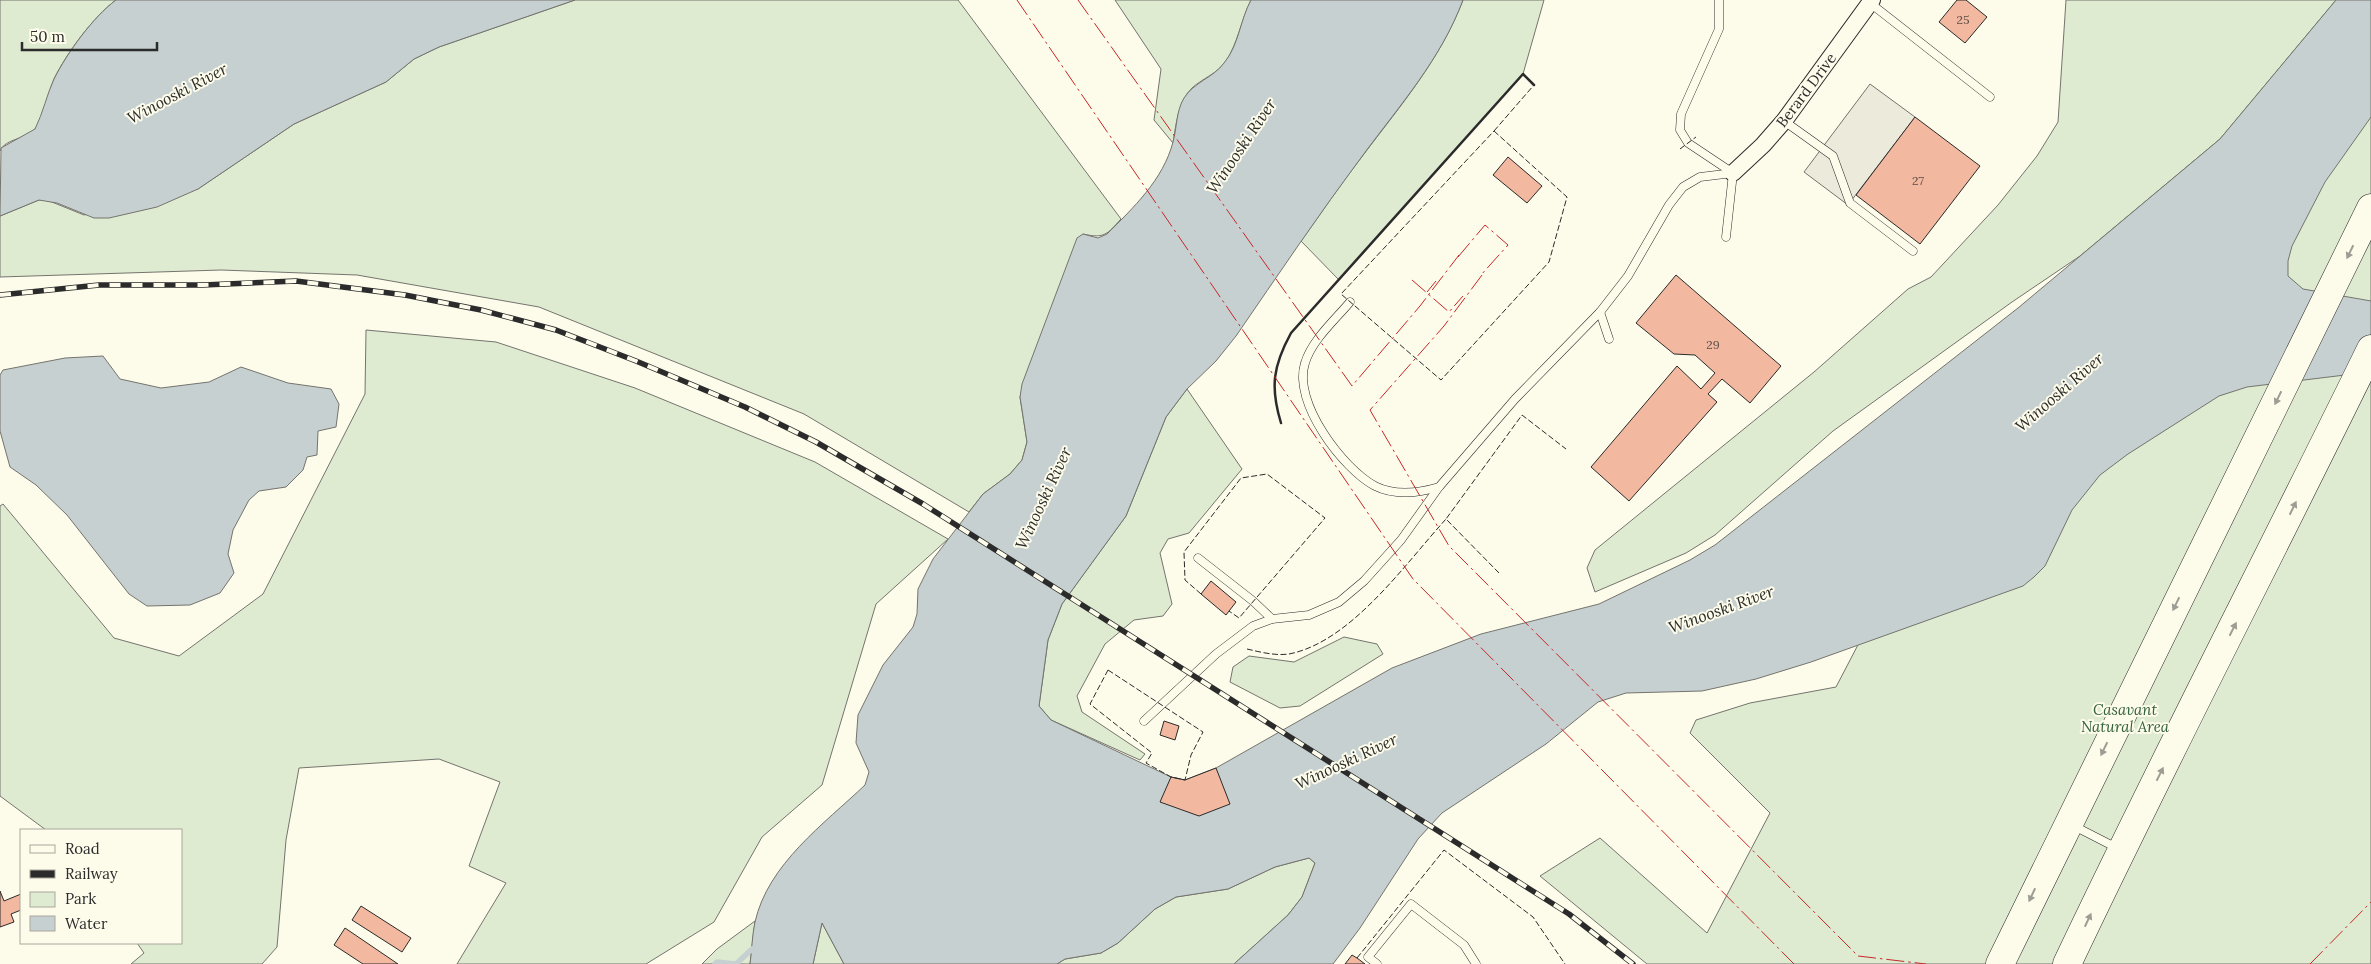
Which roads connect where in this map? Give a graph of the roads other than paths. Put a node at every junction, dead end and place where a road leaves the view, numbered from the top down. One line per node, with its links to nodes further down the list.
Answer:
1 (1719, 0): 5 (lane)
2 (1871, 2): 3 (lane); 4 (street, Berard Drive)
3 (1990, 97)
4 (1784, 121): 5 (street, Berard Drive); 8 (lane)
5 (1733, 173): 7 (lane); 10 (lane)
6 (2371, 208): 17 (highway, one-way to 17)
7 (1726, 237)
8 (1913, 251)
9 (1350, 302): 13 (lane)
10 (1600, 312): 11 (lane); 13 (lane)
11 (1609, 340)
12 (2371, 349): 18 (highway, one-way to 12)
13 (1439, 487): 15 (lane)
14 (1198, 558): 15 (lane)
15 (1272, 619): 16 (lane)
16 (1144, 721)
17 (2068, 822): 18 (lane); 21 (highway, one-way to 21)
18 (2121, 850): 22 (highway, one-way to 18)
19 (1377, 964): 20 (lane)
20 (1476, 964)
21 (2000, 964)
22 (2067, 964)

